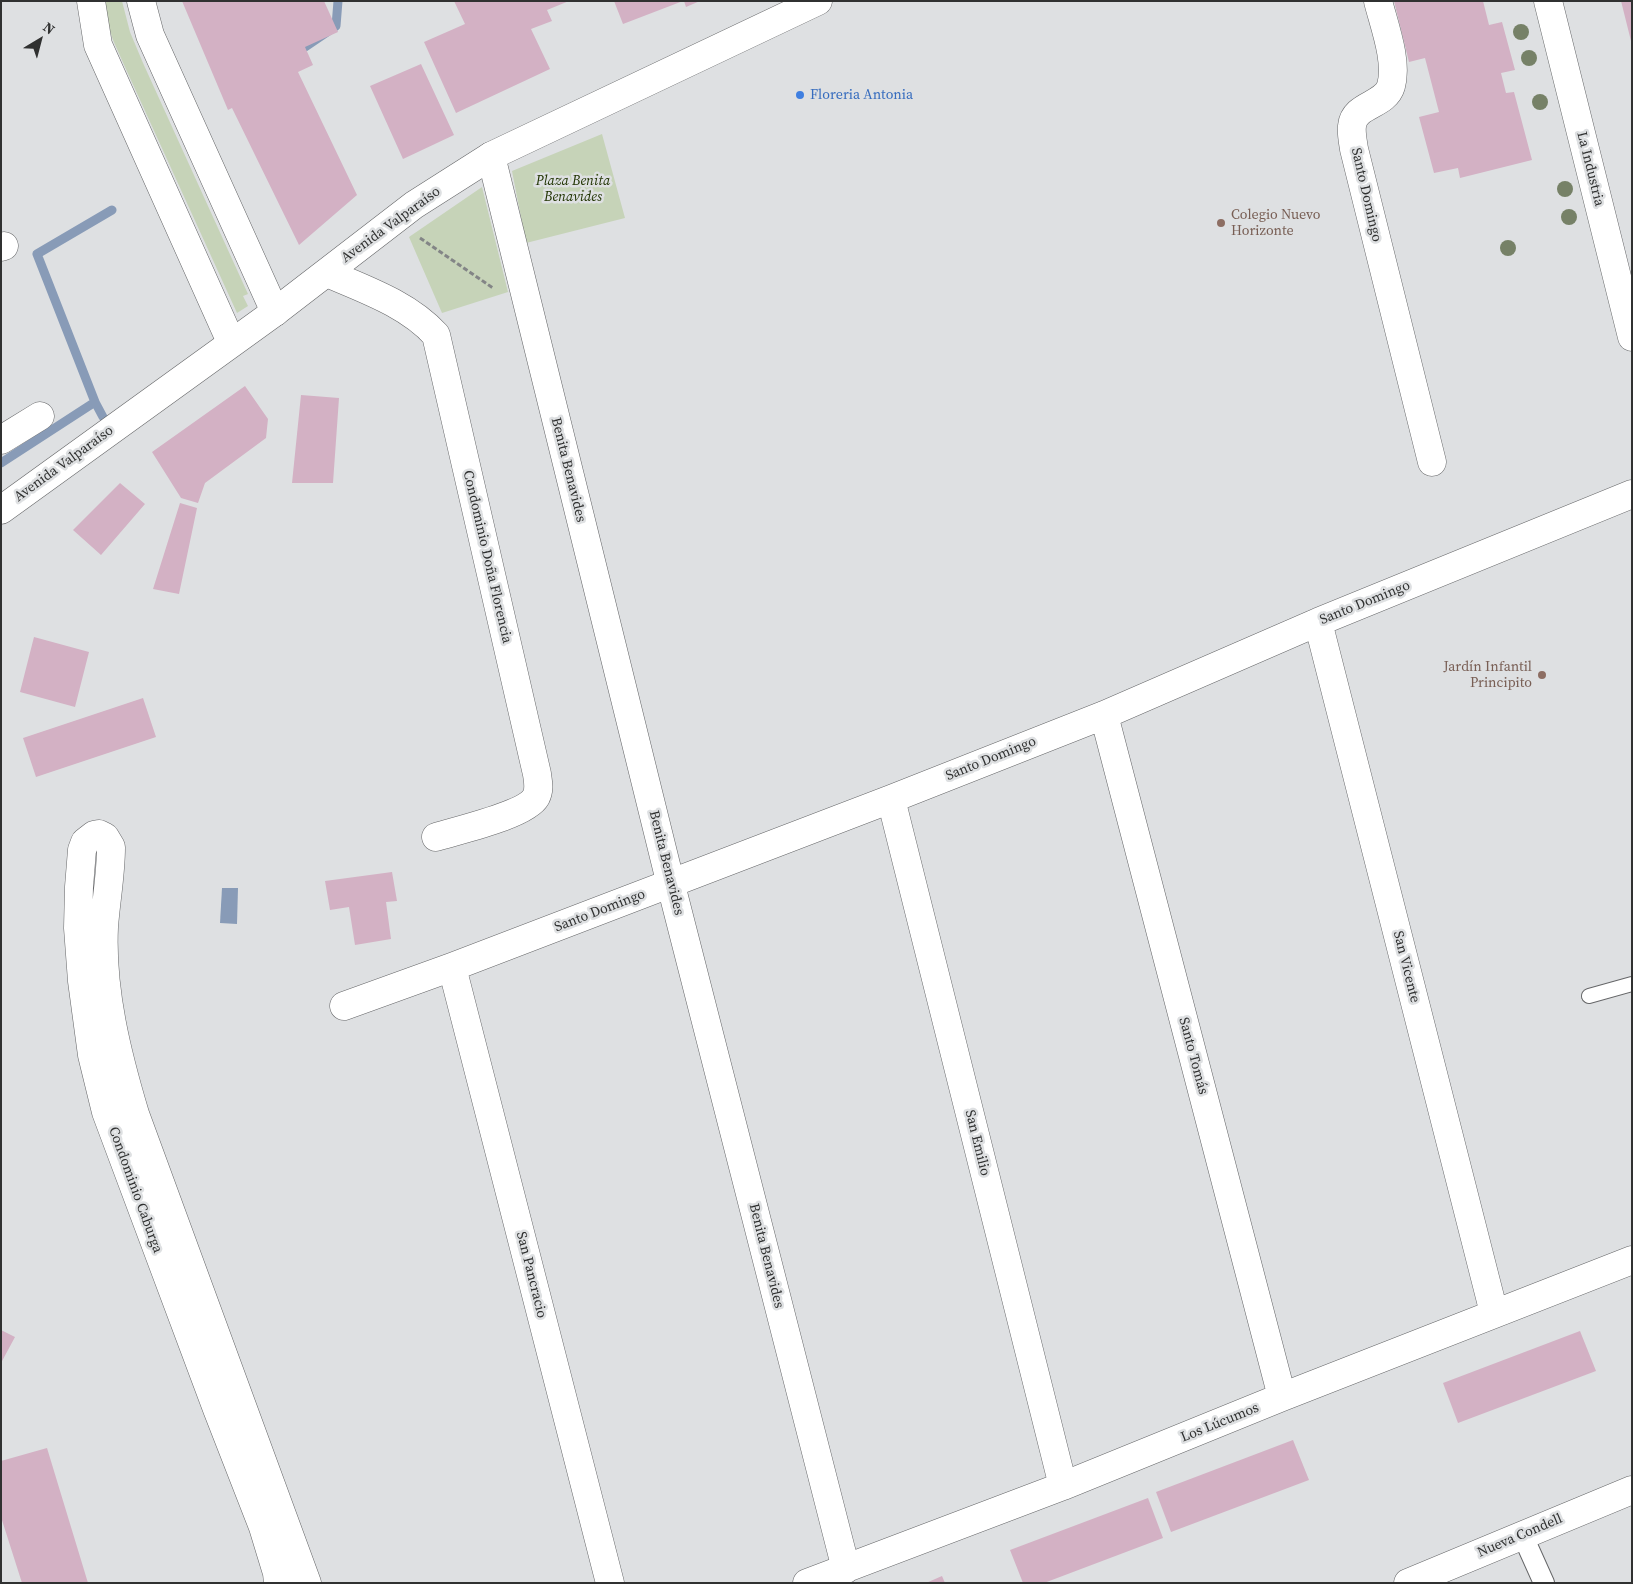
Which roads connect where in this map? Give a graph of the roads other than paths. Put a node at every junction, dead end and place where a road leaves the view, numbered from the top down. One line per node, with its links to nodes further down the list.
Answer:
1 (92, 1): 10 (street)
2 (141, 1): 8 (street)
3 (818, 1): 6 (street, Avenida Valparaíso)
4 (1378, 1): 13 (street, Santo Domingo)
5 (1548, 1): 9 (street, La Industria)
6 (491, 156): 7 (street, Avenida Valparaíso); 20 (street, Benita Benavides)
7 (327, 273): 8 (street, Avenida Valparaíso); 19 (street, Condominio Doña Florencia)
8 (275, 312): 10 (street, Avenida Valparaíso)
9 (1632, 337)
10 (232, 342): 15 (street, Avenida Valparaíso)
11 (40, 416): 12 (street)
12 (1, 440)
13 (1432, 462)
14 (1632, 494): 16 (street, Santo Domingo)
15 (1, 510)
16 (1318, 622): 17 (street, Santo Domingo); 27 (street, San Vicente)
17 (1104, 715): 18 (street, Santo Domingo); 28 (street, Santo Tomás)
18 (891, 799): 20 (street, Santo Domingo); 29 (street, San Emilio)
19 (436, 837)
20 (671, 884): 22 (street, Santo Domingo); 33 (street, Benita Benavides)
21 (91, 928): 31 (street, Condominio Caburga)
22 (452, 967): 25 (street, Santo Domingo); 36 (street, San Pancracio)
23 (1632, 984): 24 (lane)
24 (1589, 996)
25 (344, 1006)
26 (1632, 1260): 27 (street, Los Lúcumos)
27 (1494, 1313): 28 (street, Los Lúcumos)
28 (1282, 1397): 29 (street, Los Lúcumos)
29 (1063, 1486): 33 (street, Los Lúcumos)
30 (1632, 1490): 32 (street, Nueva Condell)
31 (262, 1494): 34 (street, Condominio Caburga); 35 (street, Condominio Caburga)
32 (1522, 1534): 38 (street, Nueva Condell); 39 (street)
33 (846, 1569): 37 (street, Los Lúcumos)
34 (278, 1583)
35 (307, 1583)
36 (610, 1583)
37 (807, 1583)
38 (1408, 1583)
39 (1544, 1583)

